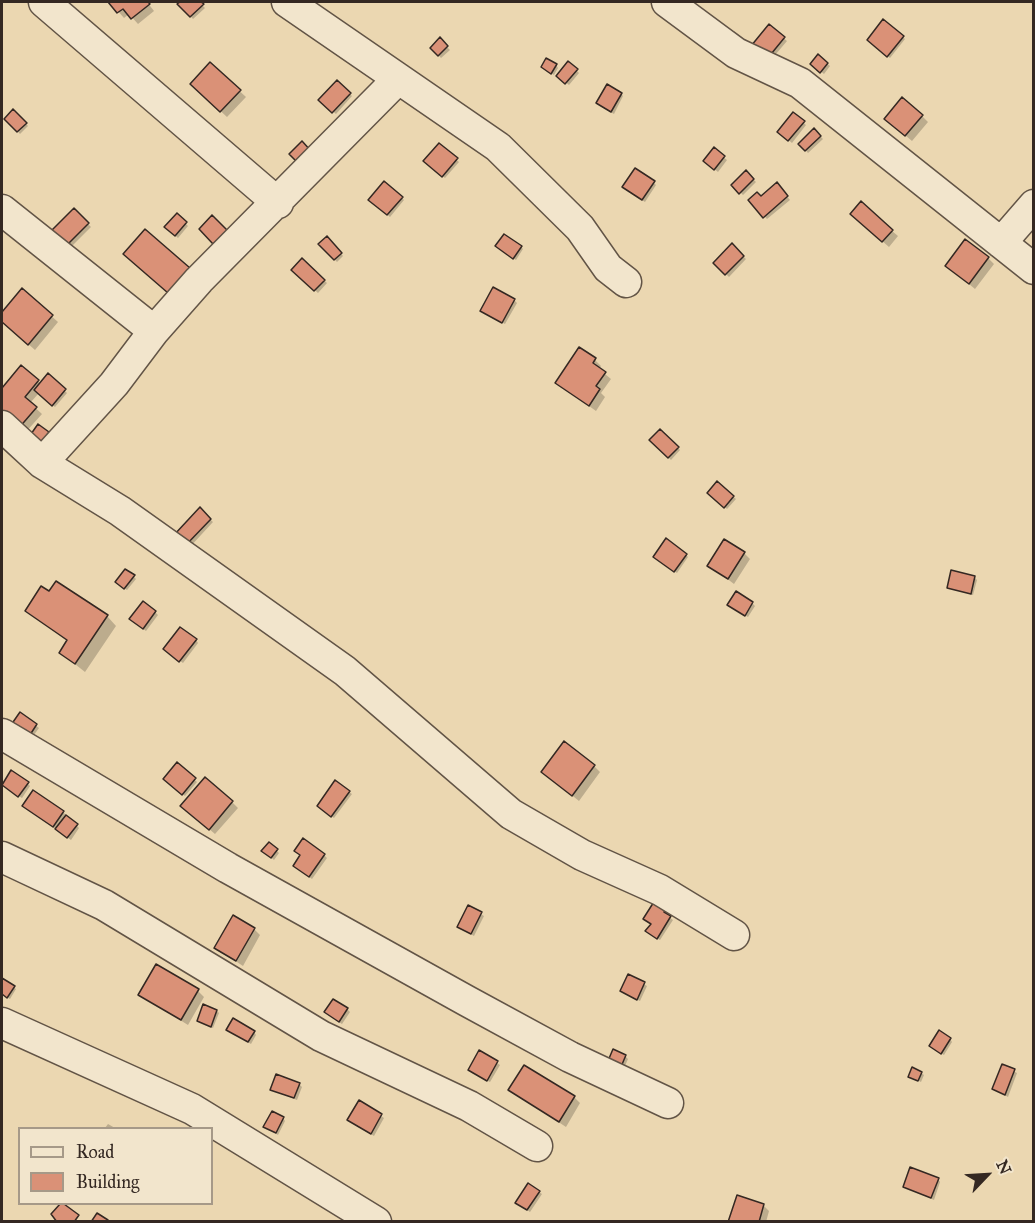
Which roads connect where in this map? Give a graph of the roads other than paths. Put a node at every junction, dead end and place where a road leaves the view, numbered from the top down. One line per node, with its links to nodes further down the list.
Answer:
1 (44, 2): 5 (street)
2 (287, 2): 4 (street)
3 (667, 2): 8 (street)
4 (399, 79): 5 (street); 10 (street)
5 (278, 203): 11 (street)
6 (1034, 205): 8 (street)
7 (2, 210): 11 (street)
8 (1001, 243): 9 (street)
9 (1034, 269)
10 (626, 282)
11 (154, 331): 13 (street)
12 (2, 426): 13 (street)
13 (42, 463): 16 (street)
14 (2, 734): 18 (street)
15 (2, 857): 19 (street)
16 (734, 935)
17 (2, 1023): 20 (street)
18 (668, 1103)
19 (537, 1146)
20 (376, 1221)

